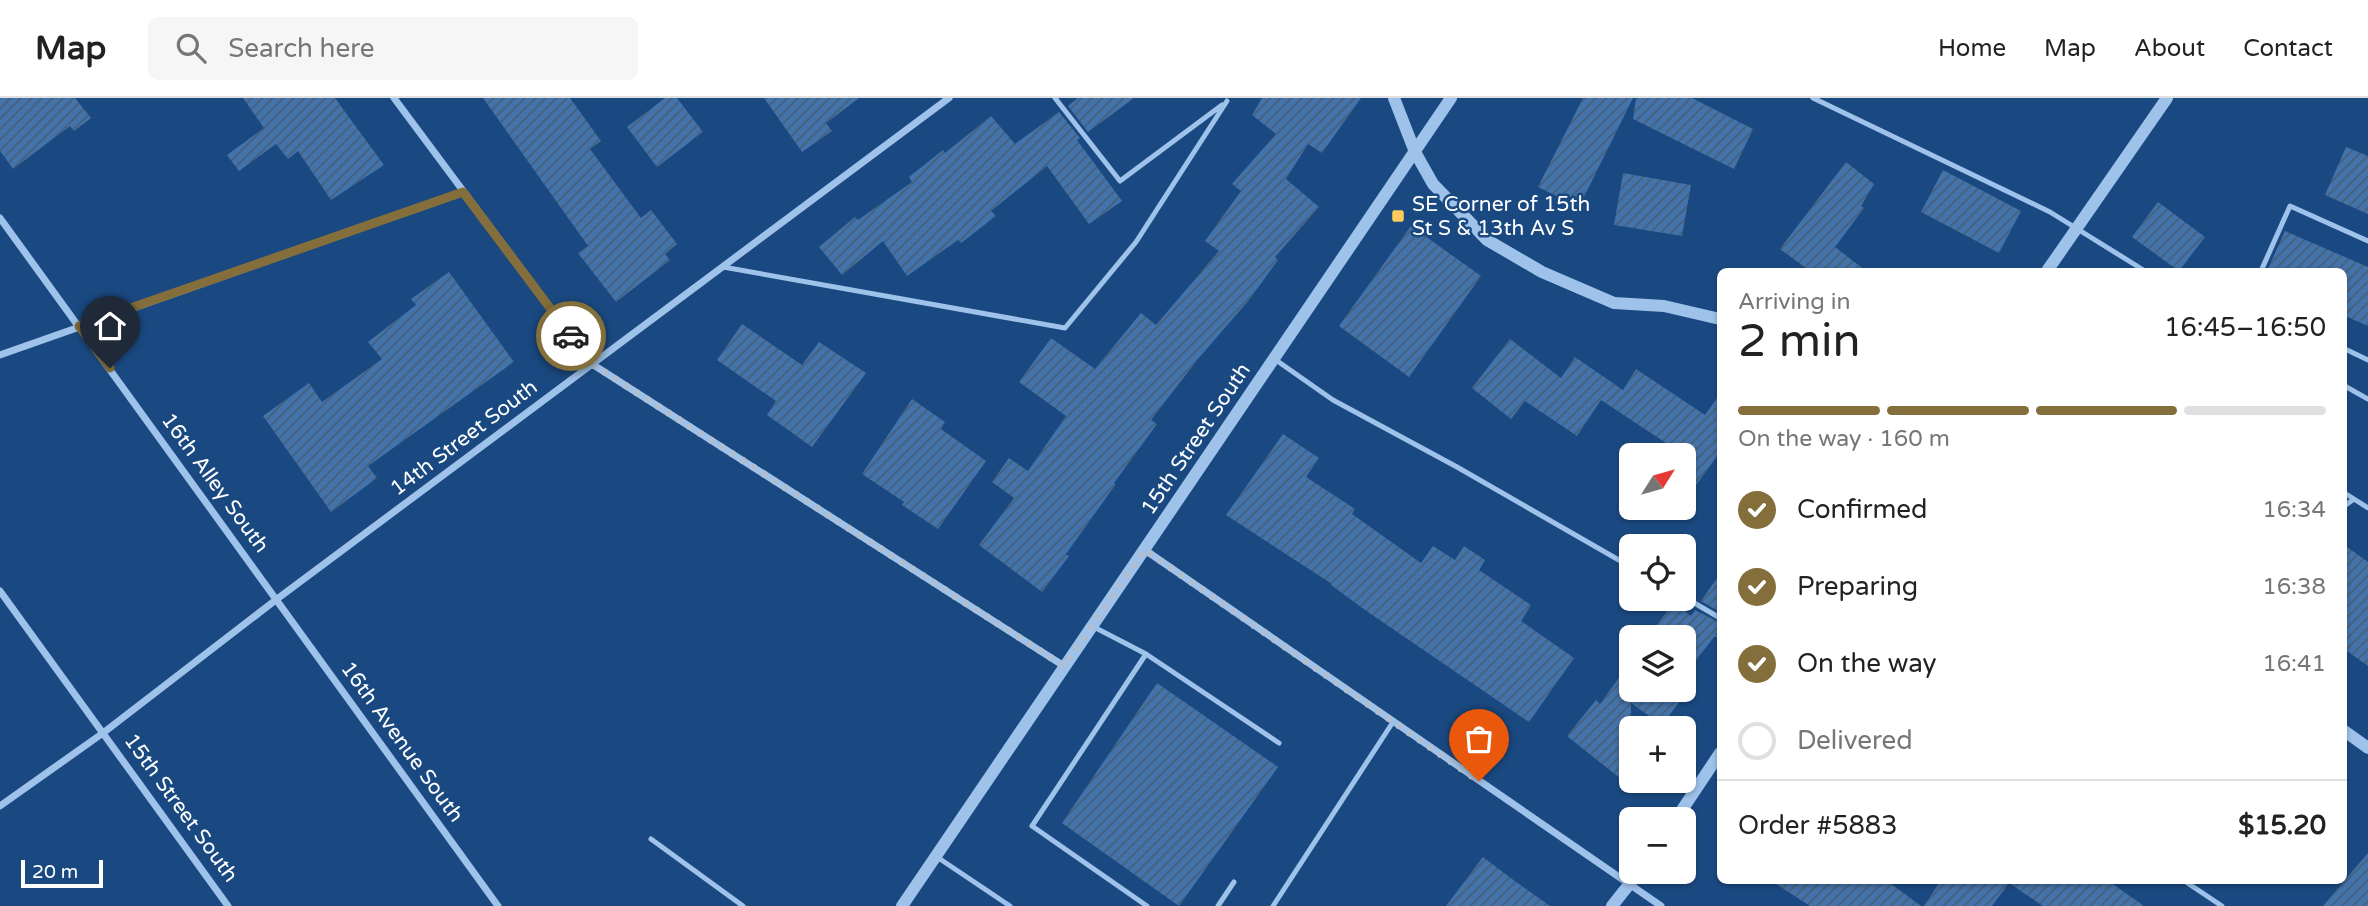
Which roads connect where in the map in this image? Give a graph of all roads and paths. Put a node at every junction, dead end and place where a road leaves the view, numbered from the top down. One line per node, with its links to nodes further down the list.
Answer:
1 (394, 98): 10 (street)
2 (949, 98): 14 (street, 14th Street South)
3 (1055, 98): 8 (lane)
4 (1394, 98): 9 (street)
5 (1451, 98): 9 (street, 15th Street South)
6 (1813, 98): 12 (lane)
7 (2167, 98): 12 (street)
8 (1228, 99): 14 (lane)
9 (1415, 152): 18 (street); 22 (street, 15th Street South)
10 (463, 192): 19 (street); 24 (street)
11 (0, 218): 19 (street, 16th Alley South)
12 (2076, 230): 15 (street); 16 (lane)
13 (2368, 241): 17 (lane)
14 (722, 267): 24 (street, 14th Street South)
15 (2049, 268)
16 (2140, 268)
17 (2262, 268)
18 (1717, 318)
19 (79, 326): 21 (street); 34 (street, 16th Alley South)
20 (2347, 350): 23 (lane)
21 (0, 355)
22 (1273, 358): 31 (street, 15th Street South); 32 (lane)
23 (2368, 360)
24 (592, 364): 34 (street, 14th Street South); 39 (street)
25 (2347, 387): 26 (lane)
26 (2368, 399)
27 (2347, 495): 28 (lane)
28 (2354, 499): 29 (lane); 30 (lane)
29 (2347, 504)
30 (2368, 508)
31 (1145, 550): 37 (street, 15th Street South); 40 (street)
32 (1619, 560)
33 (0, 591): 41 (street)
34 (277, 599): 41 (street, 14th Street South); 55 (street, 16th Avenue South)
35 (1696, 604): 36 (lane)
36 (1717, 616)
37 (1092, 626): 38 (lane); 39 (street, 15th Street South)
38 (1146, 654): 43 (lane); 59 (lane)
39 (1064, 666): 49 (street, 15th Street South)
40 (1393, 722): 50 (street); 61 (lane)
41 (103, 733): 46 (street, 14th Street South); 54 (street, 15th Street South)
42 (2347, 733): 44 (street)
43 (1279, 743)
44 (2368, 748)
45 (1717, 758): 47 (street)
46 (0, 806)
47 (1684, 807)
48 (651, 839): 56 (lane)
49 (936, 856): 57 (street, 15th Street South); 58 (lane)
50 (1619, 877)
51 (1234, 882): 60 (lane)
52 (1629, 884): 62 (street); 63 (street)
53 (2189, 884): 64 (lane)
54 (228, 906)
55 (498, 906)
56 (743, 906)
57 (902, 906)
58 (1010, 906)
59 (1147, 906)
60 (1218, 906)
61 (1273, 906)
62 (1612, 906)
63 (1661, 906)
64 (2221, 906)

